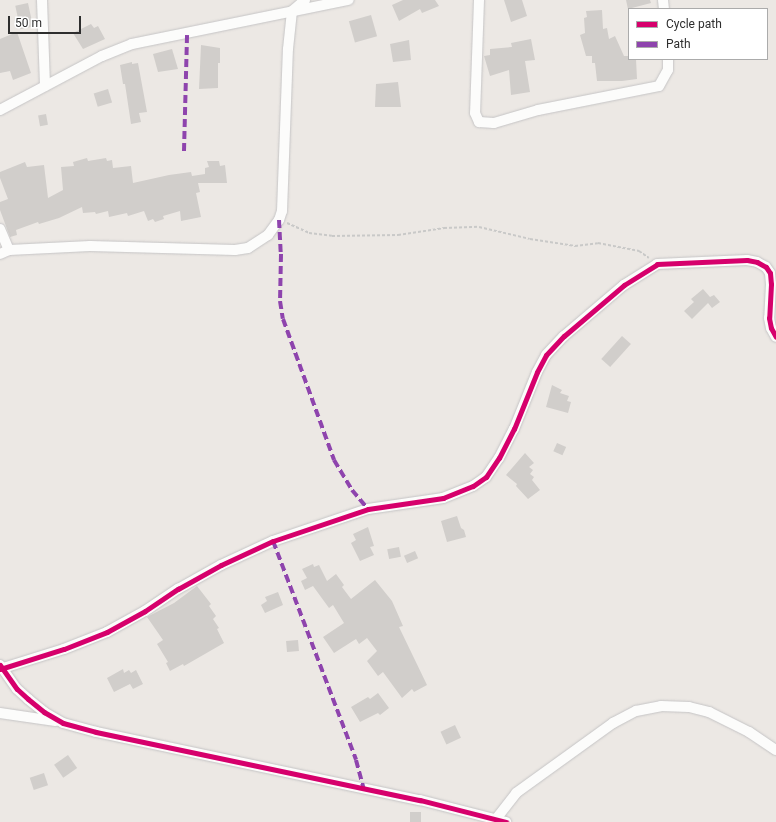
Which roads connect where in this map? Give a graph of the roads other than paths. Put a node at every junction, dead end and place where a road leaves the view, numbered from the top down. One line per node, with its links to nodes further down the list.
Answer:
1 (42, 0): 7 (street)
2 (306, 0): 5 (street)
3 (349, 0): 5 (street)
4 (479, 0): 6 (street)
5 (292, 11): 7 (street); 10 (street)
6 (668, 60)
7 (45, 86): 8 (street)
8 (0, 110)
9 (0, 229): 10 (street)
10 (9, 250): 11 (street)
11 (0, 254)
12 (776, 337): 13 (street)
13 (1, 667): 15 (street)
14 (0, 713): 15 (street)
15 (63, 723): 17 (street)
16 (776, 750): 17 (street)
17 (498, 821)

